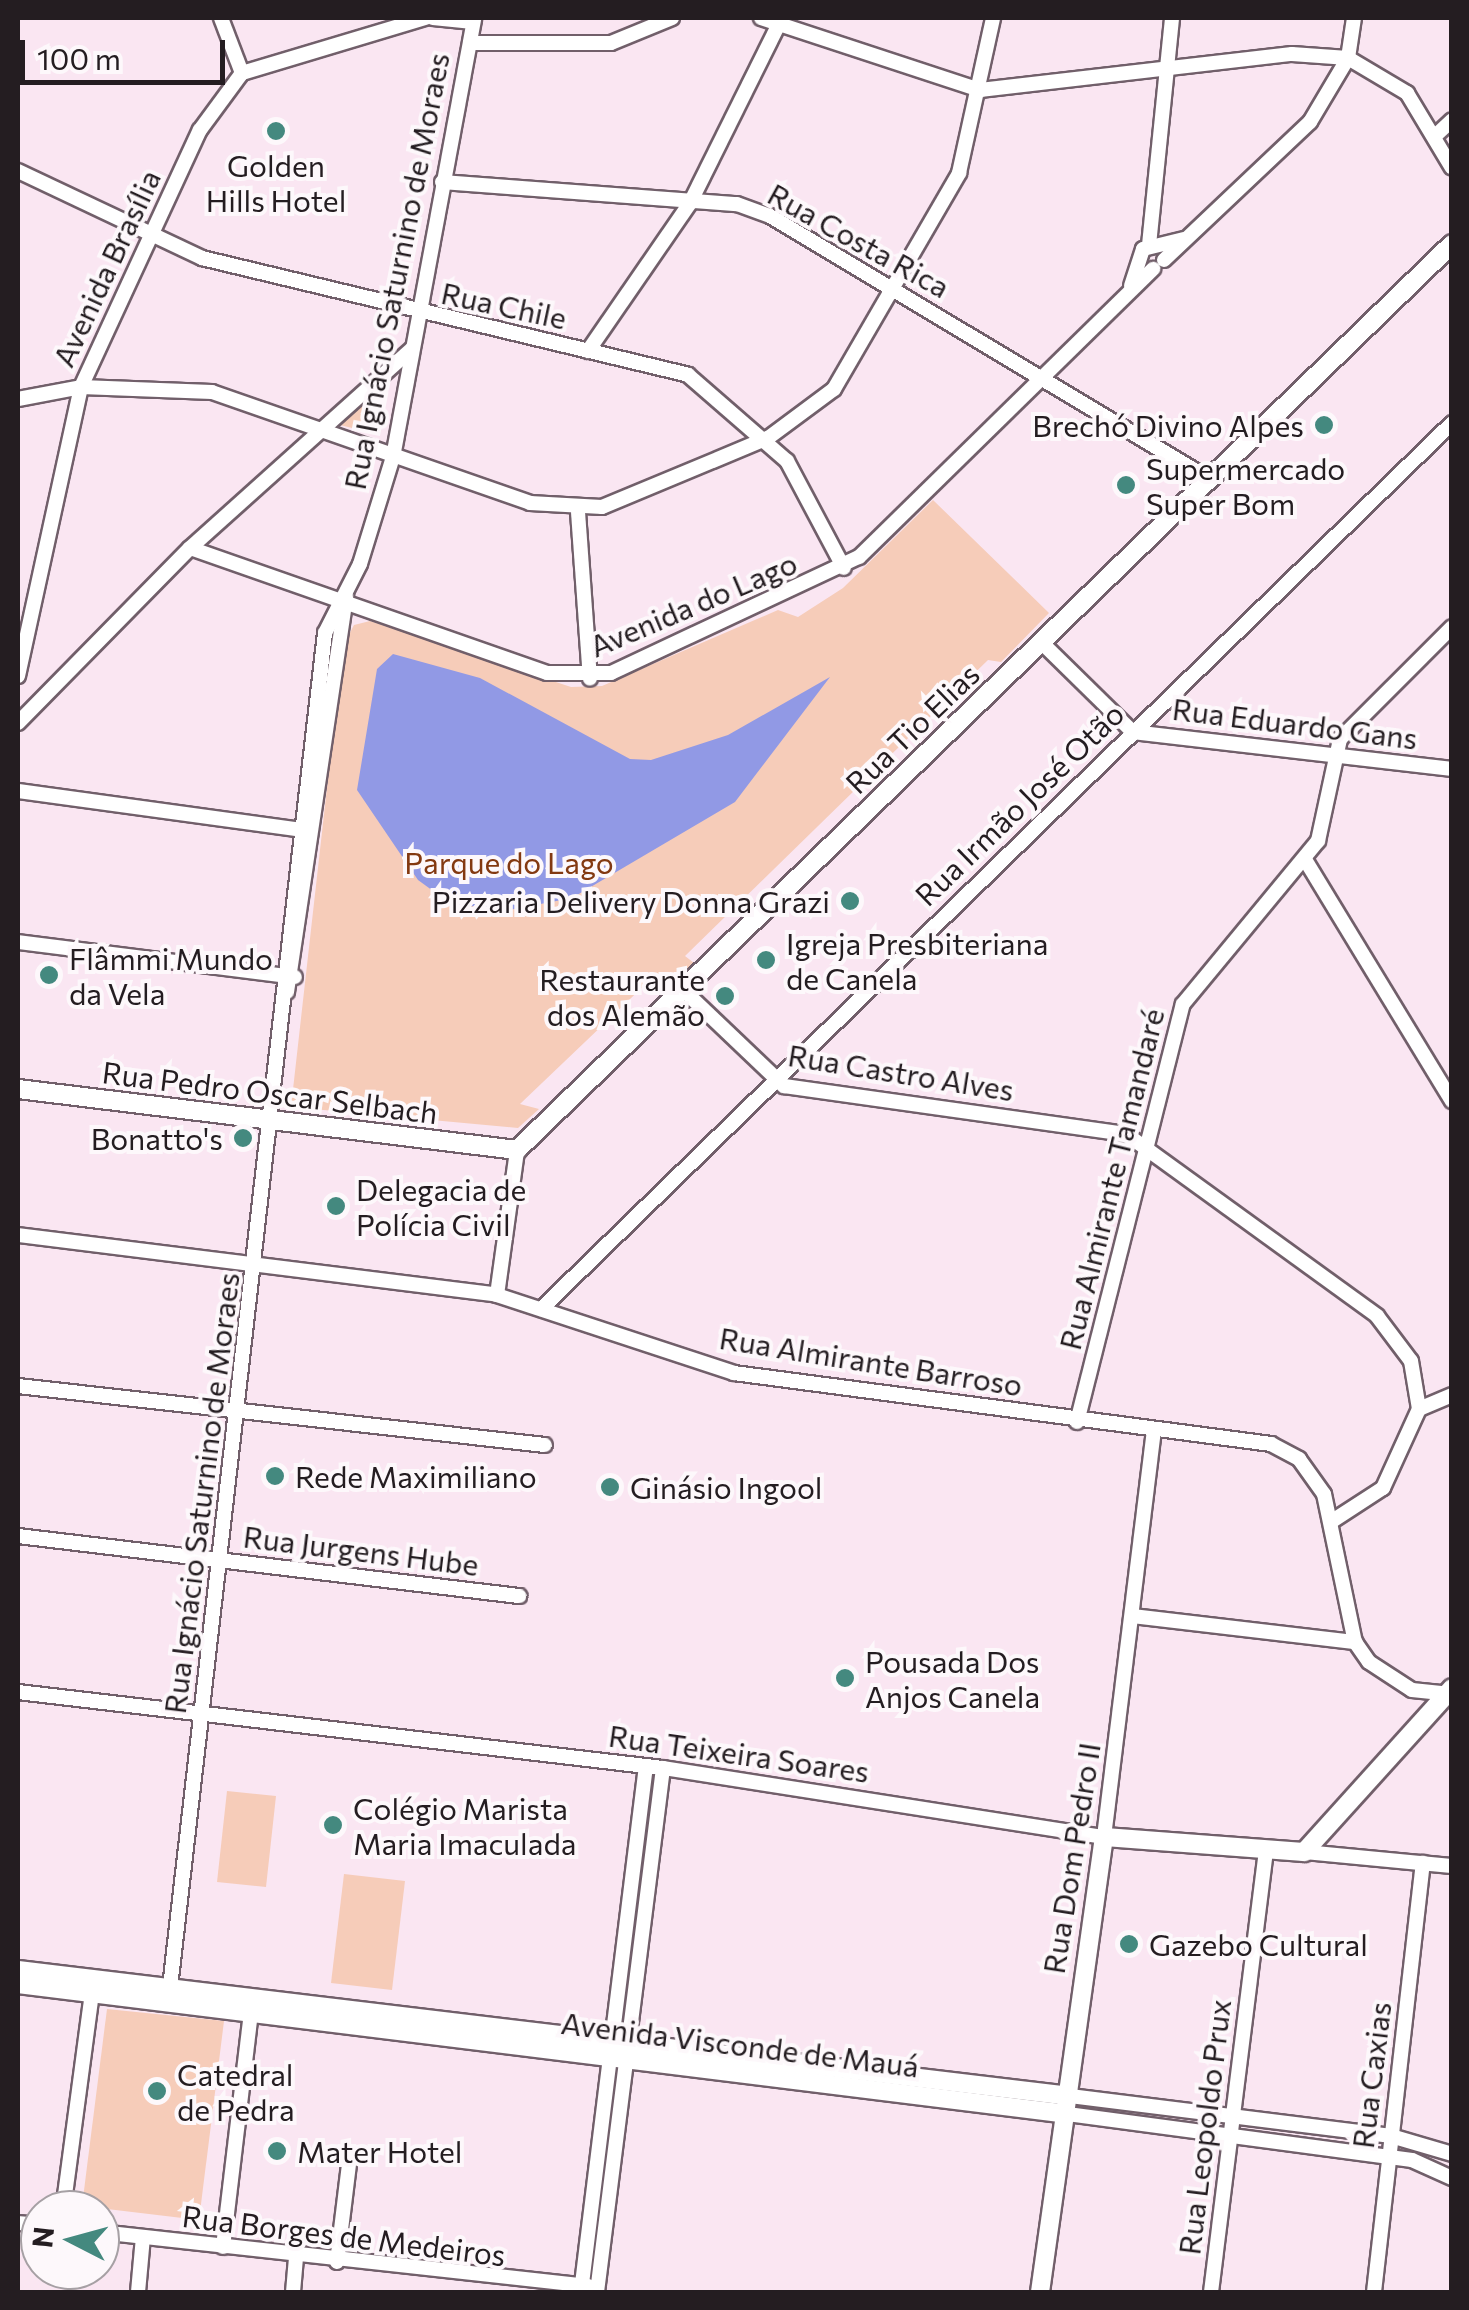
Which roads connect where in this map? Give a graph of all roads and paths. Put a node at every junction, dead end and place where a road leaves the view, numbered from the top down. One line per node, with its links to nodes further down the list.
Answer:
1 (221, 18): 14 (street)
2 (425, 18): 14 (street)
3 (433, 18): 9 (street)
4 (672, 18): 11 (street)
5 (761, 18): 10 (street)
6 (992, 18): 15 (street)
7 (1172, 18): 13 (street)
8 (1354, 18): 12 (street)
9 (473, 20): 11 (street, Rua Ignácio Saturnino de Moraes)
10 (781, 20): 15 (street); 21 (street)
11 (470, 43): 20 (street, Rua Ignácio Saturnino de Moraes)
12 (1348, 58): 13 (street); 17 (street); 24 (street, Avenida do Lago)
13 (1166, 72): 15 (street); 24 (street)
14 (242, 73): 22 (street, Avenida Brasília)
15 (980, 90): 25 (street)
16 (1452, 120): 17 (street)
17 (1435, 136): 18 (street)
18 (1452, 168)
19 (18, 171): 22 (street, Rua Chile)
20 (442, 182): 21 (street, Rua Costa Rica); 26 (street, Rua Ignácio Saturnino de Moraes)
21 (690, 202): 25 (street, Rua Costa Rica); 28 (street)
22 (151, 231): 26 (street, Rua Chile); 30 (street, Avenida Brasília)
23 (1452, 244): 36 (main road, Rua Tio Elias)
24 (1156, 254): 29 (street, Avenida do Lago)
25 (892, 288): 29 (street, Rua Costa Rica); 34 (street)
26 (418, 314): 27 (street, Rua Ignácio Saturnino de Moraes); 28 (street, Rua Chile)
27 (412, 349): 33 (street); 35 (street, Rua Ignácio Saturnino de Moraes)
28 (588, 351): 34 (street, Rua Chile)
29 (1040, 378): 36 (street, Rua Costa Rica); 39 (street, Avenida do Lago)
30 (80, 387): 31 (street); 33 (street); 43 (street, Avenida Brasília)
31 (18, 399)
32 (1452, 423): 46 (street, Rua Irmão José Otão)
33 (321, 432): 35 (street); 38 (street)
34 (768, 438): 37 (street); 39 (street, Rua Chile)
35 (393, 456): 37 (street); 40 (street, Rua Ignácio Saturnino de Moraes)
36 (1206, 477): 42 (main road, Rua Tio Elias)
37 (578, 512): 44 (street)
38 (190, 548): 40 (street, Avenida do Lago); 45 (street)
39 (844, 568): 44 (street, Avenida do Lago)
40 (343, 598): 44 (street, Avenida do Lago); 50 (street, Rua Ignácio Saturnino de Moraes)
41 (1452, 627): 47 (street)
42 (1040, 642): 46 (street); 54 (main road, Rua Tio Elias)
43 (18, 676)
44 (590, 679)
45 (18, 723)
46 (1133, 732): 47 (street, Rua Eduardo Gans); 55 (street, Rua Irmão José Otão)
47 (1330, 756): 48 (street, Rua Eduardo Gans); 51 (street, Rua Almirante Tamandaré)
48 (1452, 769)
49 (18, 790): 50 (street)
50 (307, 831): 53 (street, Rua Ignácio Saturnino de Moraes)
51 (1306, 861): 57 (street); 59 (street, Rua Almirante Tamandaré)
52 (18, 942): 53 (street)
53 (290, 977): 58 (street, Rua Ignácio Saturnino de Moraes)
54 (680, 988): 55 (street, Rua Castro Alves); 60 (main road, Rua Tio Elias)
55 (772, 1080): 59 (street, Rua Castro Alves); 64 (street, Rua Irmão José Otão)
56 (18, 1089): 58 (main road, Rua Pedro Oscar Selbach)
57 (1452, 1101)
58 (271, 1118): 60 (main road, Rua Pedro Oscar Selbach); 62 (street, Rua Ignácio Saturnino de Moraes)
59 (1147, 1147): 67 (street, Rua Castro Alves); 69 (street, Rua Almirante Tamandaré)
60 (516, 1150): 63 (street)
61 (18, 1235): 62 (street, Rua Almirante Barroso)
62 (256, 1265): 63 (street, Rua Almirante Barroso); 68 (street, Rua Ignácio Saturnino de Moraes)
63 (496, 1295): 64 (street, Rua Almirante Barroso)
64 (541, 1309): 69 (street, Rua Almirante Barroso)
65 (18, 1386): 68 (street)
66 (1452, 1395): 67 (street)
67 (1420, 1409): 72 (street)
68 (238, 1413): 71 (street); 74 (street, Rua Ignácio Saturnino de Moraes)
69 (1077, 1422): 70 (street, Rua Almirante Barroso)
70 (1154, 1431): 72 (street, Rua Almirante Barroso); 76 (street, Rua Dom Pedro II)
71 (545, 1445)
72 (1334, 1520): 77 (street, Rua Almirante Barroso)
73 (18, 1536): 74 (street, Rua Jurgens Hube)
74 (221, 1561): 75 (street, Rua Jurgens Hube); 80 (street, Rua Ignácio Saturnino de Moraes)
75 (519, 1596)
76 (1133, 1616): 77 (street); 83 (street, Rua Dom Pedro II)
77 (1355, 1642): 79 (street)
78 (18, 1692): 80 (street, Rua Teixeira Soares)
79 (1450, 1692): 85 (main road)
80 (202, 1714): 81 (street, Rua Teixeira Soares); 95 (street, Rua Ignácio Saturnino de Moraes)
81 (646, 1766): 82 (street, Rua Teixeira Soares); 88 (street)
82 (663, 1768): 83 (street, Rua Teixeira Soares); 89 (street)
83 (1104, 1837): 84 (main road, Rua Teixeira Soares); 98 (main road, Rua Dom Pedro II)
84 (1266, 1850): 85 (main road, Rua Teixeira Soares); 99 (street, Rua Leopoldo Prux)
85 (1304, 1852): 86 (street, Rua Teixeira Soares)
86 (1423, 1864): 87 (street, Rua Teixeira Soares); 101 (street, Rua Caxias)
87 (1452, 1866)
88 (630, 1878): 89 (street); 90 (street)
89 (648, 1880): 91 (street)
90 (622, 1938): 91 (street); 97 (street)
91 (640, 1940): 97 (street)
92 (18, 1970): 94 (main road, Avenida Visconde de Mauá)
93 (18, 1984): 94 (main road, Avenida Visconde de Mauá)
94 (93, 1986): 95 (main road, Avenida Visconde de Mauá); 106 (street)
95 (169, 1994): 96 (main road, Avenida Visconde de Mauá)
96 (252, 2004): 97 (main road, Avenida Visconde de Mauá); 109 (street)
97 (616, 2047): 98 (main road, Avenida Visconde de Mauá); 114 (street); 115 (street)
98 (1061, 2104): 99 (street, Avenida Visconde de Mauá); 100 (street, Avenida Visconde de Mauá); 116 (main road, Rua Dom Pedro II)
99 (1232, 2116): 100 (street, Rua Leopoldo Prux); 101 (street, Avenida Visconde de Mauá)
100 (1230, 2134): 104 (street, Avenida Visconde de Mauá); 117 (street, Rua Leopoldo Prux)
101 (1390, 2136): 102 (street, Avenida Visconde de Mauá); 104 (street, Rua Caxias)
102 (1452, 2154)
103 (350, 2156): 111 (street)
104 (1389, 2157): 105 (street, Avenida Visconde de Mauá); 118 (street, Rua Caxias)
105 (1452, 2178)
106 (66, 2190)
107 (120, 2234): 108 (street, Rua Borges de Medeiros)
108 (143, 2237): 109 (street, Rua Borges de Medeiros); 112 (street)
109 (223, 2247): 110 (street, Rua Borges de Medeiros)
110 (296, 2256): 111 (street, Rua Borges de Medeiros); 113 (street)
111 (337, 2262): 114 (street, Rua Borges de Medeiros)
112 (138, 2292)
113 (293, 2292)
114 (581, 2292): 115 (street, Rua Borges de Medeiros)
115 (596, 2292)
116 (1040, 2292)
117 (1211, 2292)
118 (1374, 2292)

